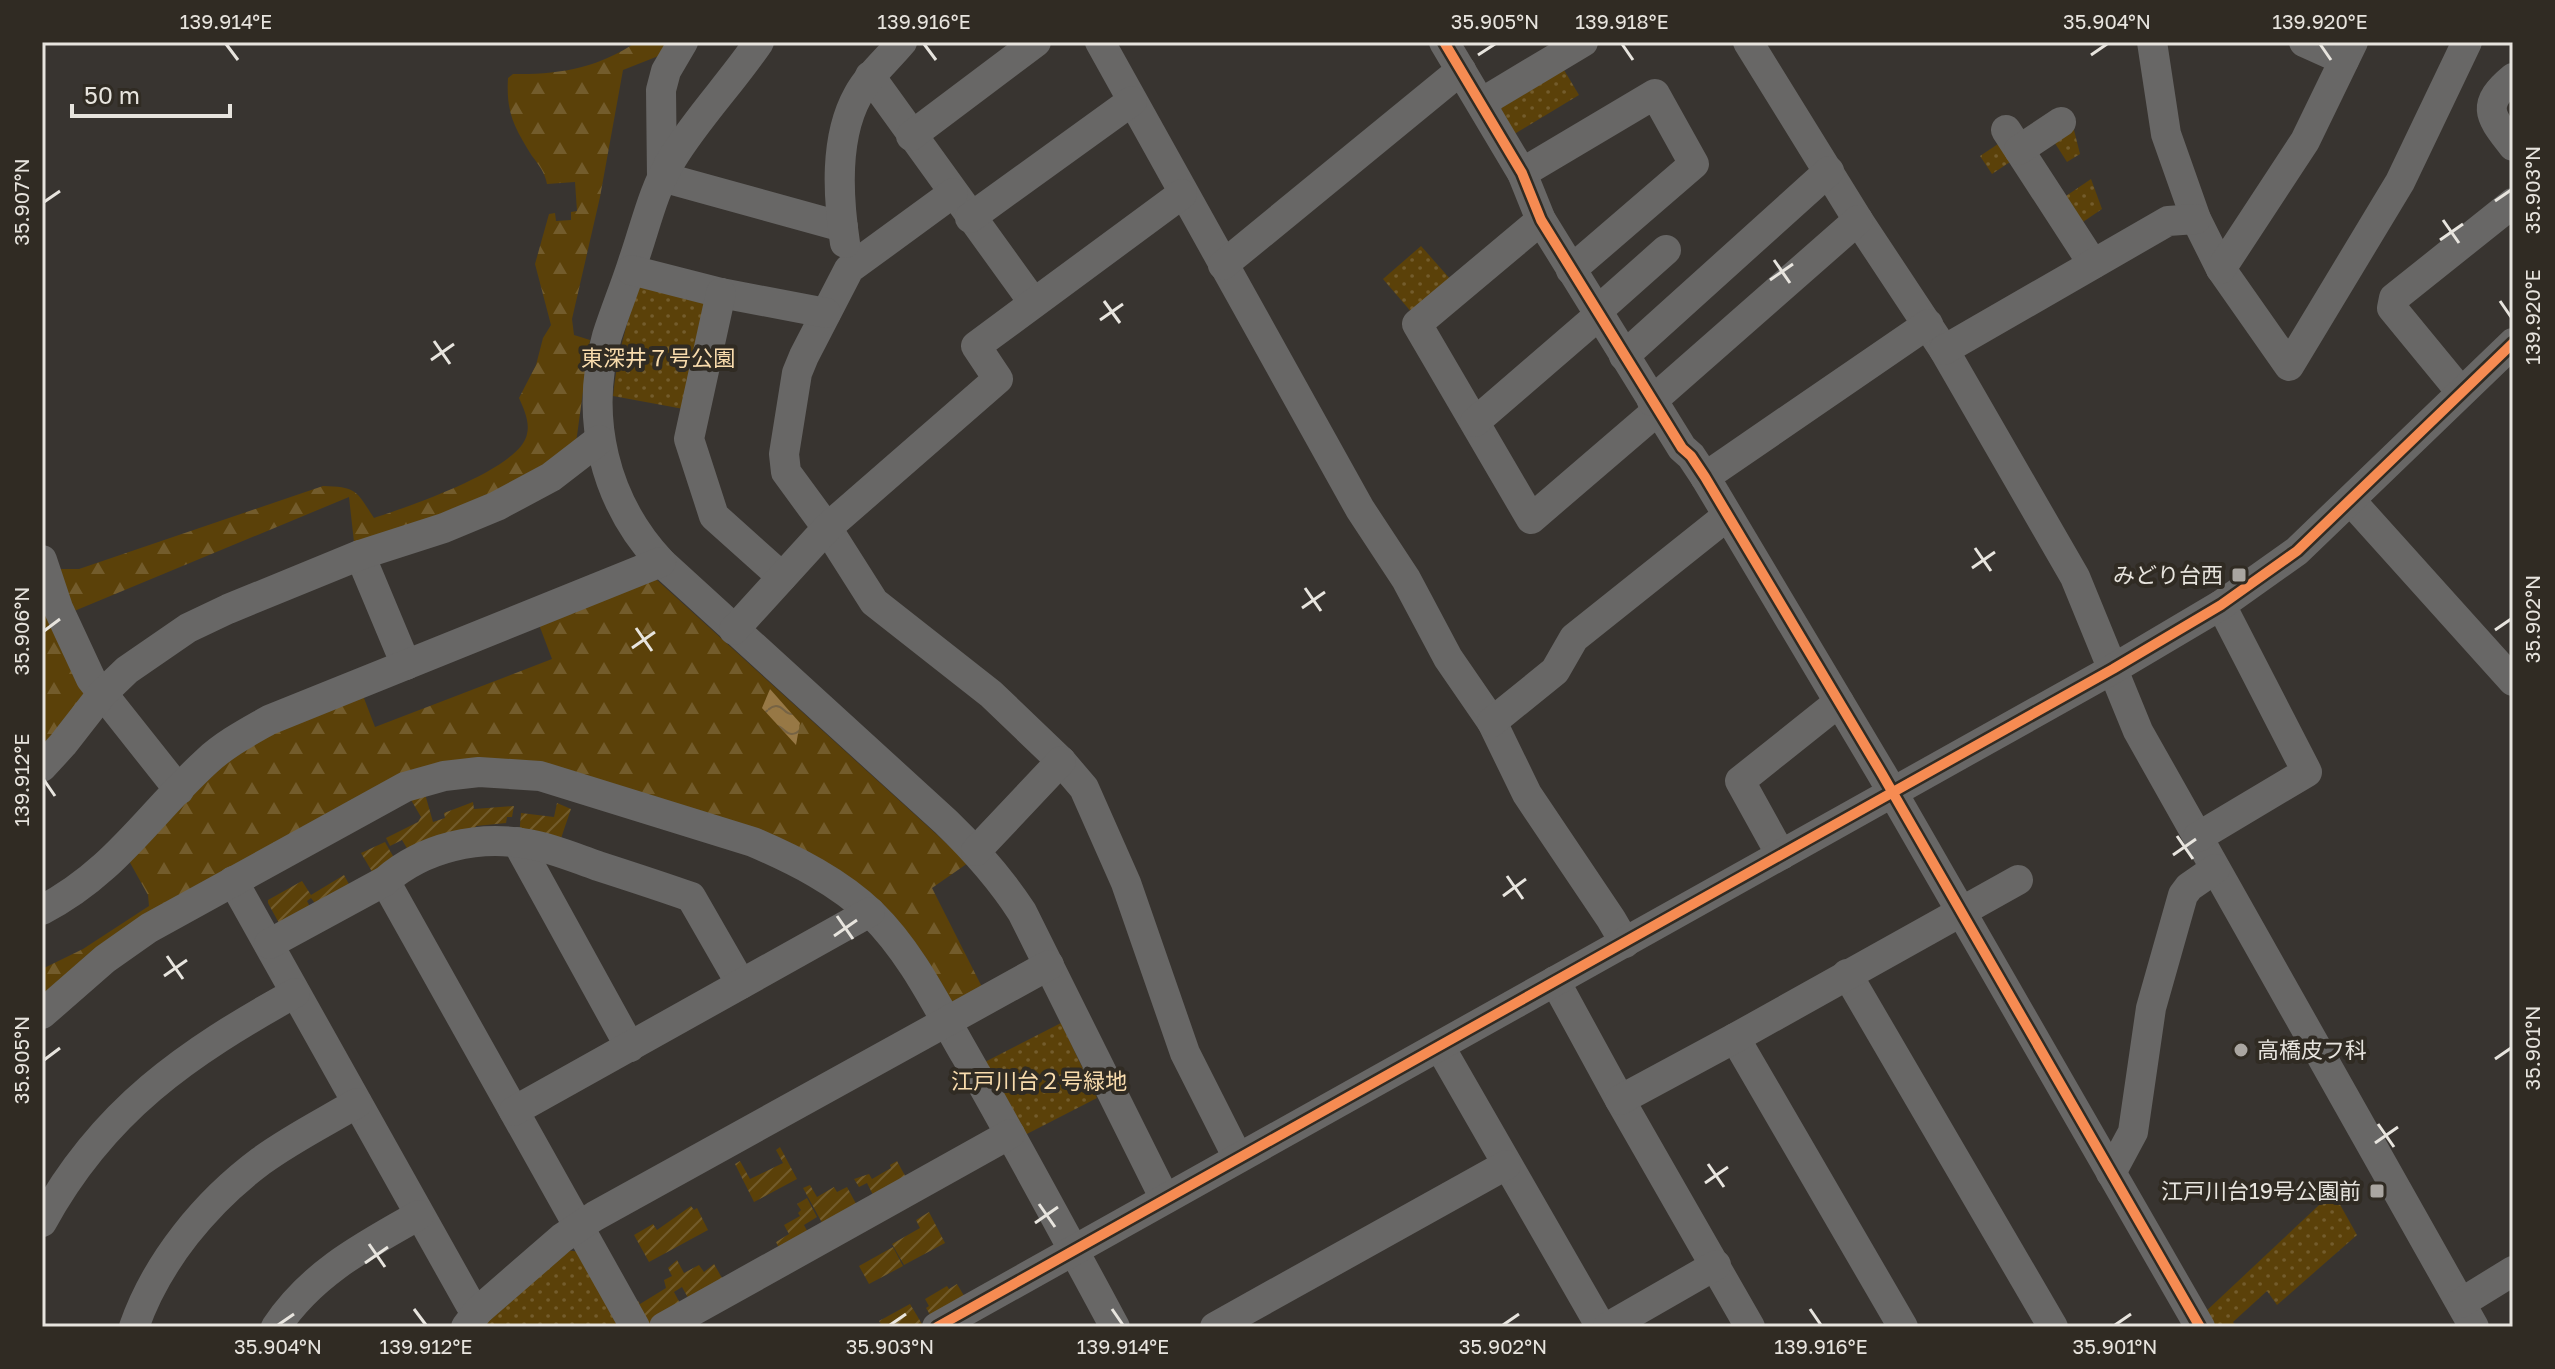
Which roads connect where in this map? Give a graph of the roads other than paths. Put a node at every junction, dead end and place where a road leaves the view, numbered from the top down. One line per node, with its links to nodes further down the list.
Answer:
1 (683, 42): 25 (street)
2 (759, 42): 25 (street)
3 (902, 42): 14 (street)
4 (1036, 42): 21 (street)
5 (1100, 42): 17 (street)
6 (1444, 42): 13 (street)
7 (1583, 42): 18 (street)
8 (1748, 42): 23 (street)
9 (2152, 42): 30 (street)
10 (2304, 42): 12 (street)
11 (2467, 42): 16 (street)
12 (2348, 51): 38 (street)
13 (1461, 70): 18 (street); 36 (street)
14 (870, 76): 21 (street); 33 (street)
15 (2513, 78): 19 (street)
16 (2447, 86): 19 (street); 38 (street)
17 (1132, 101): 27 (street); 29 (street)
18 (1481, 103): 24 (street)
19 (2491, 108): 22 (street)
20 (2061, 122): 35 (street)
21 (911, 136): 26 (street)
22 (2513, 146)
23 (1829, 171): 32 (street); 48 (street)
24 (1522, 173): 31 (street); 40 (street)
25 (662, 177): 33 (street); 39 (street)
26 (953, 193): 29 (street); 37 (street)
27 (1182, 194): 36 (street); 42 (street)
28 (2513, 203): 49 (street)
29 (970, 218): 42 (street)
30 (2196, 219): 35 (street); 38 (street)
31 (1541, 220): 40 (street); 51 (street)
32 (1858, 220): 45 (street); 50 (street)
33 (843, 227): 37 (street)
34 (1666, 250): 44 (street)
35 (2093, 264): 47 (street)
36 (1223, 265): 68 (street)
37 (849, 269): 43 (street)
38 (2221, 269)
39 (631, 270): 41 (street); 52 (street)
40 (1571, 270): 44 (street)
41 (721, 293): 43 (street); 60 (street)
42 (1033, 302): 56 (street)
43 (826, 313): 56 (street)
44 (1599, 315): 48 (street); 51 (street)
45 (1928, 324): 47 (street); 53 (street)
46 (2513, 343): 49 (street)
47 (1944, 350): 64 (street)
48 (1624, 356): 50 (street)
49 (2461, 392): 54 (street)
50 (1655, 406): 51 (street); 53 (street)
51 (1475, 422)
52 (599, 440): 57 (street); 59 (street)
53 (1705, 477): 55 (street)
54 (2351, 501): 61 (street); 65 (street)
55 (1727, 516): 67 (street); 68 (street)
56 (827, 528): 60 (street); 69 (street)
57 (360, 555): 63 (street); 66 (street)
58 (42, 560): 66 (street)
59 (661, 562): 62 (street); 63 (street)
60 (782, 577): 62 (street)
61 (2221, 605): 64 (street); 73 (street)
62 (734, 630): 75 (street)
63 (406, 665): 71 (street)
64 (2113, 669): 72 (street); 73 (street)
65 (2513, 681)
66 (102, 694): 70 (street); 71 (street)
67 (1839, 702): 72 (street); 76 (street)
68 (1492, 722): 84 (street)
69 (1061, 761): 75 (street); 100 (street)
70 (42, 767)
71 (179, 790): 81 (street)
72 (1892, 791): 76 (street); 82 (street)
73 (2198, 837): 77 (street)
74 (517, 842): 80 (street); 89 (street); 94 (street)
75 (976, 851): 86 (street)
76 (1781, 855): 84 (street)
77 (2215, 869): 102 (street); 110 (street)
78 (2018, 880): 82 (street)
79 (233, 881): 83 (street); 85 (street); 91 (street)
80 (385, 881): 85 (street); 98 (street)
81 (42, 910)
82 (1960, 911): 87 (street); 102 (street)
83 (870, 912): 89 (street); 92 (street)
84 (1625, 943): 88 (street)
85 (269, 944): 90 (street)
86 (1049, 965): 92 (street); 103 (street)
87 (1847, 974): 93 (street); 124 (street)
88 (1555, 981): 95 (street); 96 (street)
89 (741, 984): 94 (street)
90 (295, 993): 97 (street); 105 (street)
91 (42, 1014)
92 (946, 1021): 99 (street); 106 (street)
93 (1735, 1038): 96 (street); 123 (street)
94 (630, 1047): 98 (street)
95 (1440, 1047): 100 (street); 101 (street)
96 (1620, 1100): 108 (street)
97 (357, 1103): 104 (street); 113 (street)
98 (514, 1111): 106 (street)
99 (1010, 1134): 107 (street); 116 (street)
100 (1238, 1158): 103 (street)
101 (1506, 1165): 119 (street); 120 (street)
102 (2111, 1173): 112 (street)
103 (1165, 1199): 107 (street)
104 (419, 1215): 111 (street); 114 (street)
105 (42, 1222)
106 (579, 1226): 111 (street); 115 (street)
107 (1074, 1251): 117 (street); 118 (street)
108 (1716, 1265): 121 (street); 122 (street)
109 (2513, 1271): 110 (street)
110 (2467, 1315)
111 (472, 1319)
112 (2197, 1326)
113 (134, 1327)
114 (276, 1327)
115 (635, 1327)
116 (664, 1327)
117 (937, 1327)
118 (1115, 1327)
119 (1215, 1327)
120 (1601, 1327)
121 (1608, 1327)
122 (1750, 1327)
123 (1903, 1327)
124 (2053, 1327)

